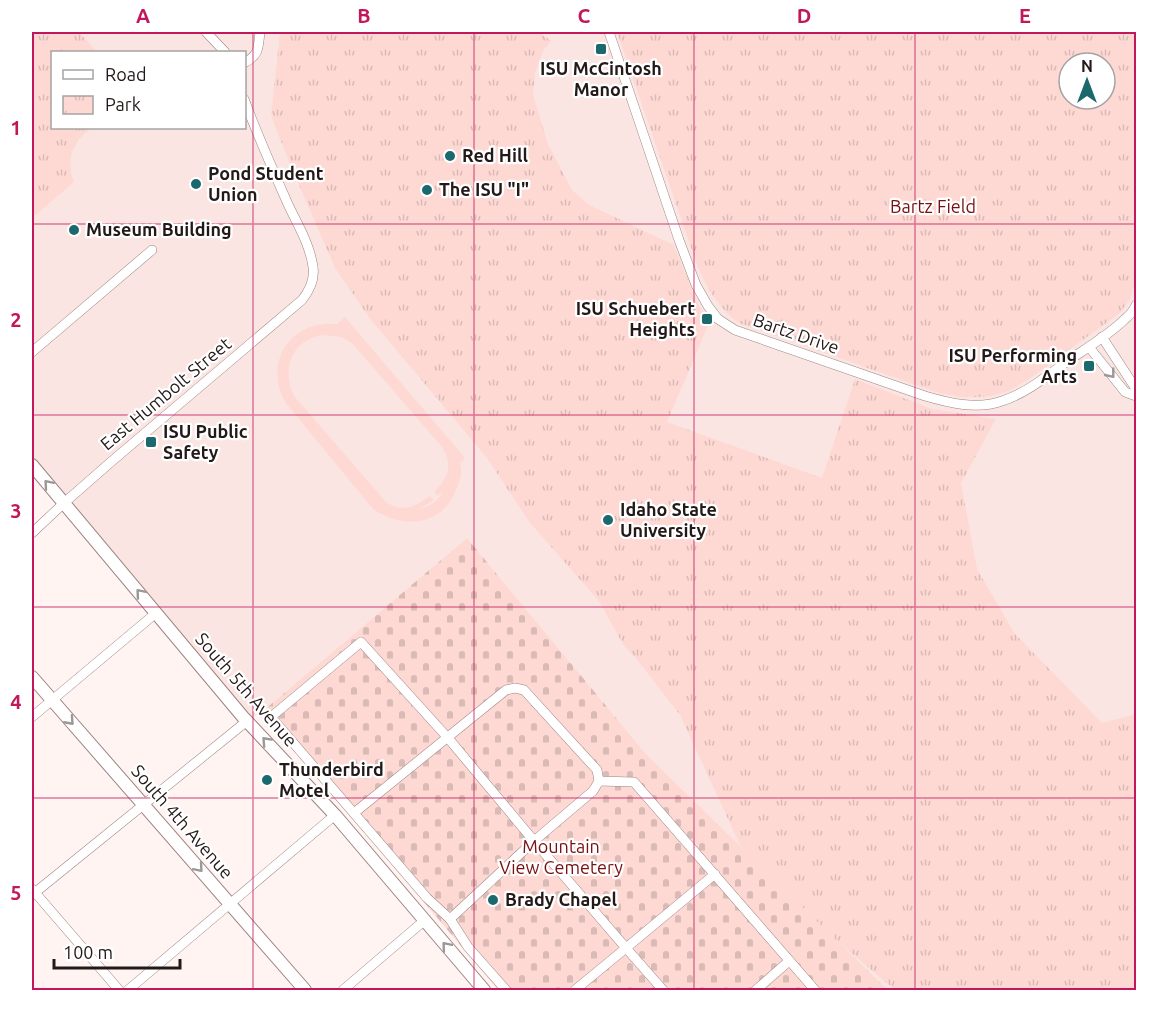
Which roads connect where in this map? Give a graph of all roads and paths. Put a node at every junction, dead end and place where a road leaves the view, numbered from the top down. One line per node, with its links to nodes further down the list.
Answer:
1 (207, 32): 4 (street)
2 (260, 32): 5 (street)
3 (609, 32): 10 (street, Bartz Drive)
4 (224, 51)
5 (246, 62)
6 (246, 104): 15 (street, East Humbolt Street)
7 (152, 250): 11 (street)
8 (1137, 305): 9 (street, Bartz Drive)
9 (1102, 337): 10 (street, Bartz Drive); 12 (street)
10 (1089, 347): 13 (street, one-way to 13)
11 (32, 352)
12 (1137, 388)
13 (1137, 396)
14 (32, 465): 15 (main road, South 5th Avenue, one-way to 14)
15 (64, 502): 16 (street, East Humbolt Street); 17 (main road, South 5th Avenue, one-way to 15)
16 (32, 533)
17 (156, 613): 19 (street); 21 (main road, South 5th Avenue)
18 (32, 677): 19 (main road, South 4th Avenue)
19 (51, 700): 20 (street); 24 (main road, South 4th Avenue, one-way to 24)
20 (32, 717)
21 (247, 721): 24 (street); 26 (main road, South 5th Avenue, one-way to 21)
22 (448, 738): 23 (street); 25 (street); 25 (street); 27 (street)
23 (599, 781): 27 (street); 28 (street)
24 (144, 804): 29 (street); 30 (main road, South 4th Avenue, one-way to 30)
25 (354, 813): 31 (street)
26 (335, 815): 30 (street); 32 (main road, South 5th Avenue)
27 (534, 842): 31 (street); 33 (street)
28 (715, 874): 33 (street); 34 (street)
29 (33, 892): 35 (street)
30 (231, 904): 36 (street); 37 (main road, South 4th Avenue)
31 (450, 919): 40 (street)
32 (425, 920): 38 (street); 39 (main road, South 5th Avenue, one-way to 32)
33 (626, 948): 41 (street); 42 (street)
34 (789, 961): 43 (street); 44 (street)
35 (119, 990)
36 (128, 990)
37 (305, 990)
38 (343, 990)
39 (484, 990)
40 (506, 990)
41 (575, 990)
42 (663, 990)
43 (756, 990)
44 (815, 990)

